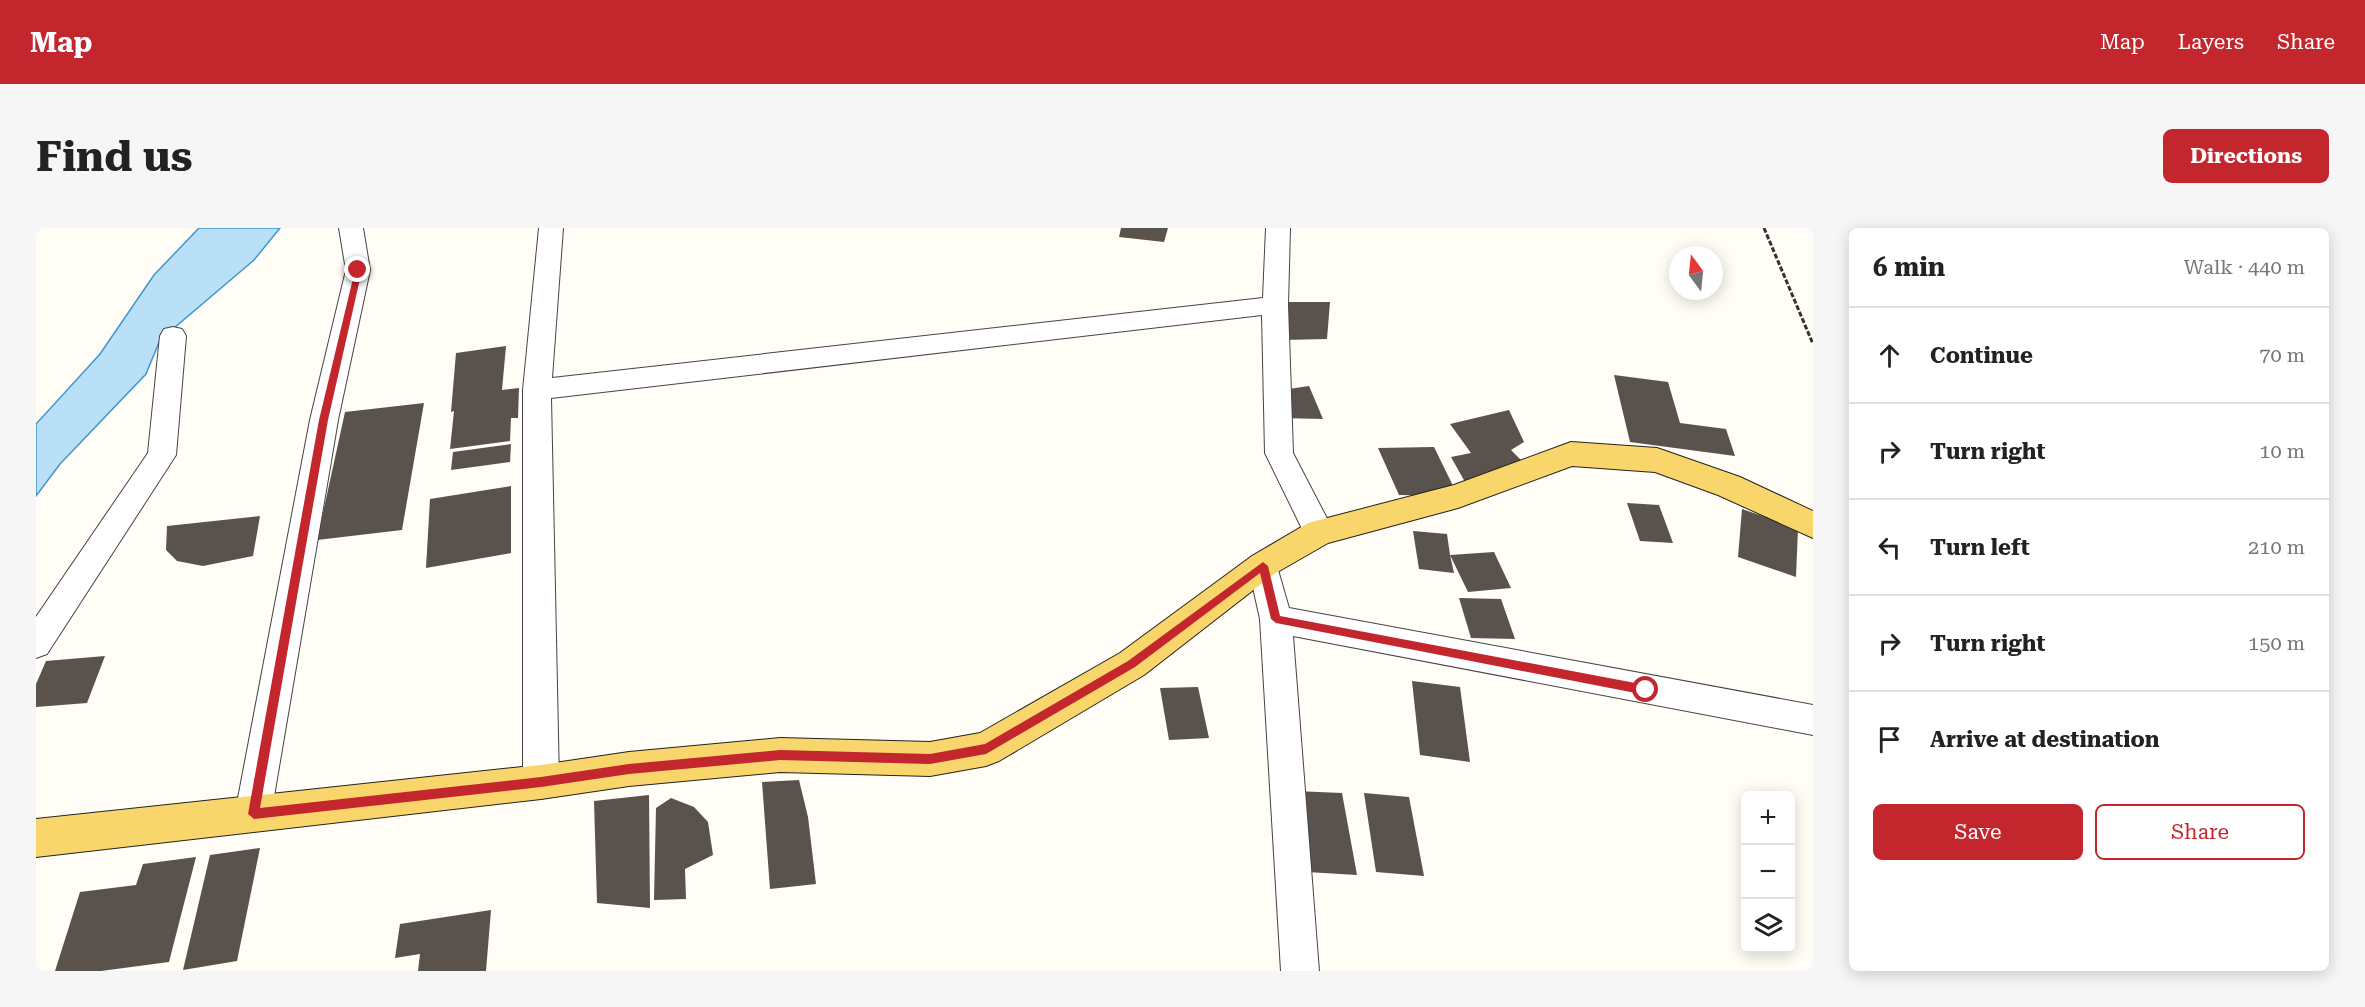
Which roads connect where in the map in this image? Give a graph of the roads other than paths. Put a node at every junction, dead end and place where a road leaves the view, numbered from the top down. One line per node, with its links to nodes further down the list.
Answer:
1 (351, 228): 14 (street)
2 (551, 228): 6 (street)
3 (1278, 228): 4 (street)
4 (1275, 305): 6 (street); 8 (street)
5 (173, 336): 11 (street)
6 (537, 390): 13 (street)
7 (1813, 525): 8 (main road)
8 (1319, 532): 9 (main road)
9 (1263, 566): 10 (street); 13 (main road)
10 (1276, 619): 12 (street); 16 (street)
11 (36, 644)
12 (1813, 720)
13 (541, 782): 14 (main road)
14 (254, 814): 15 (main road)
15 (36, 838)
16 (1300, 971)

